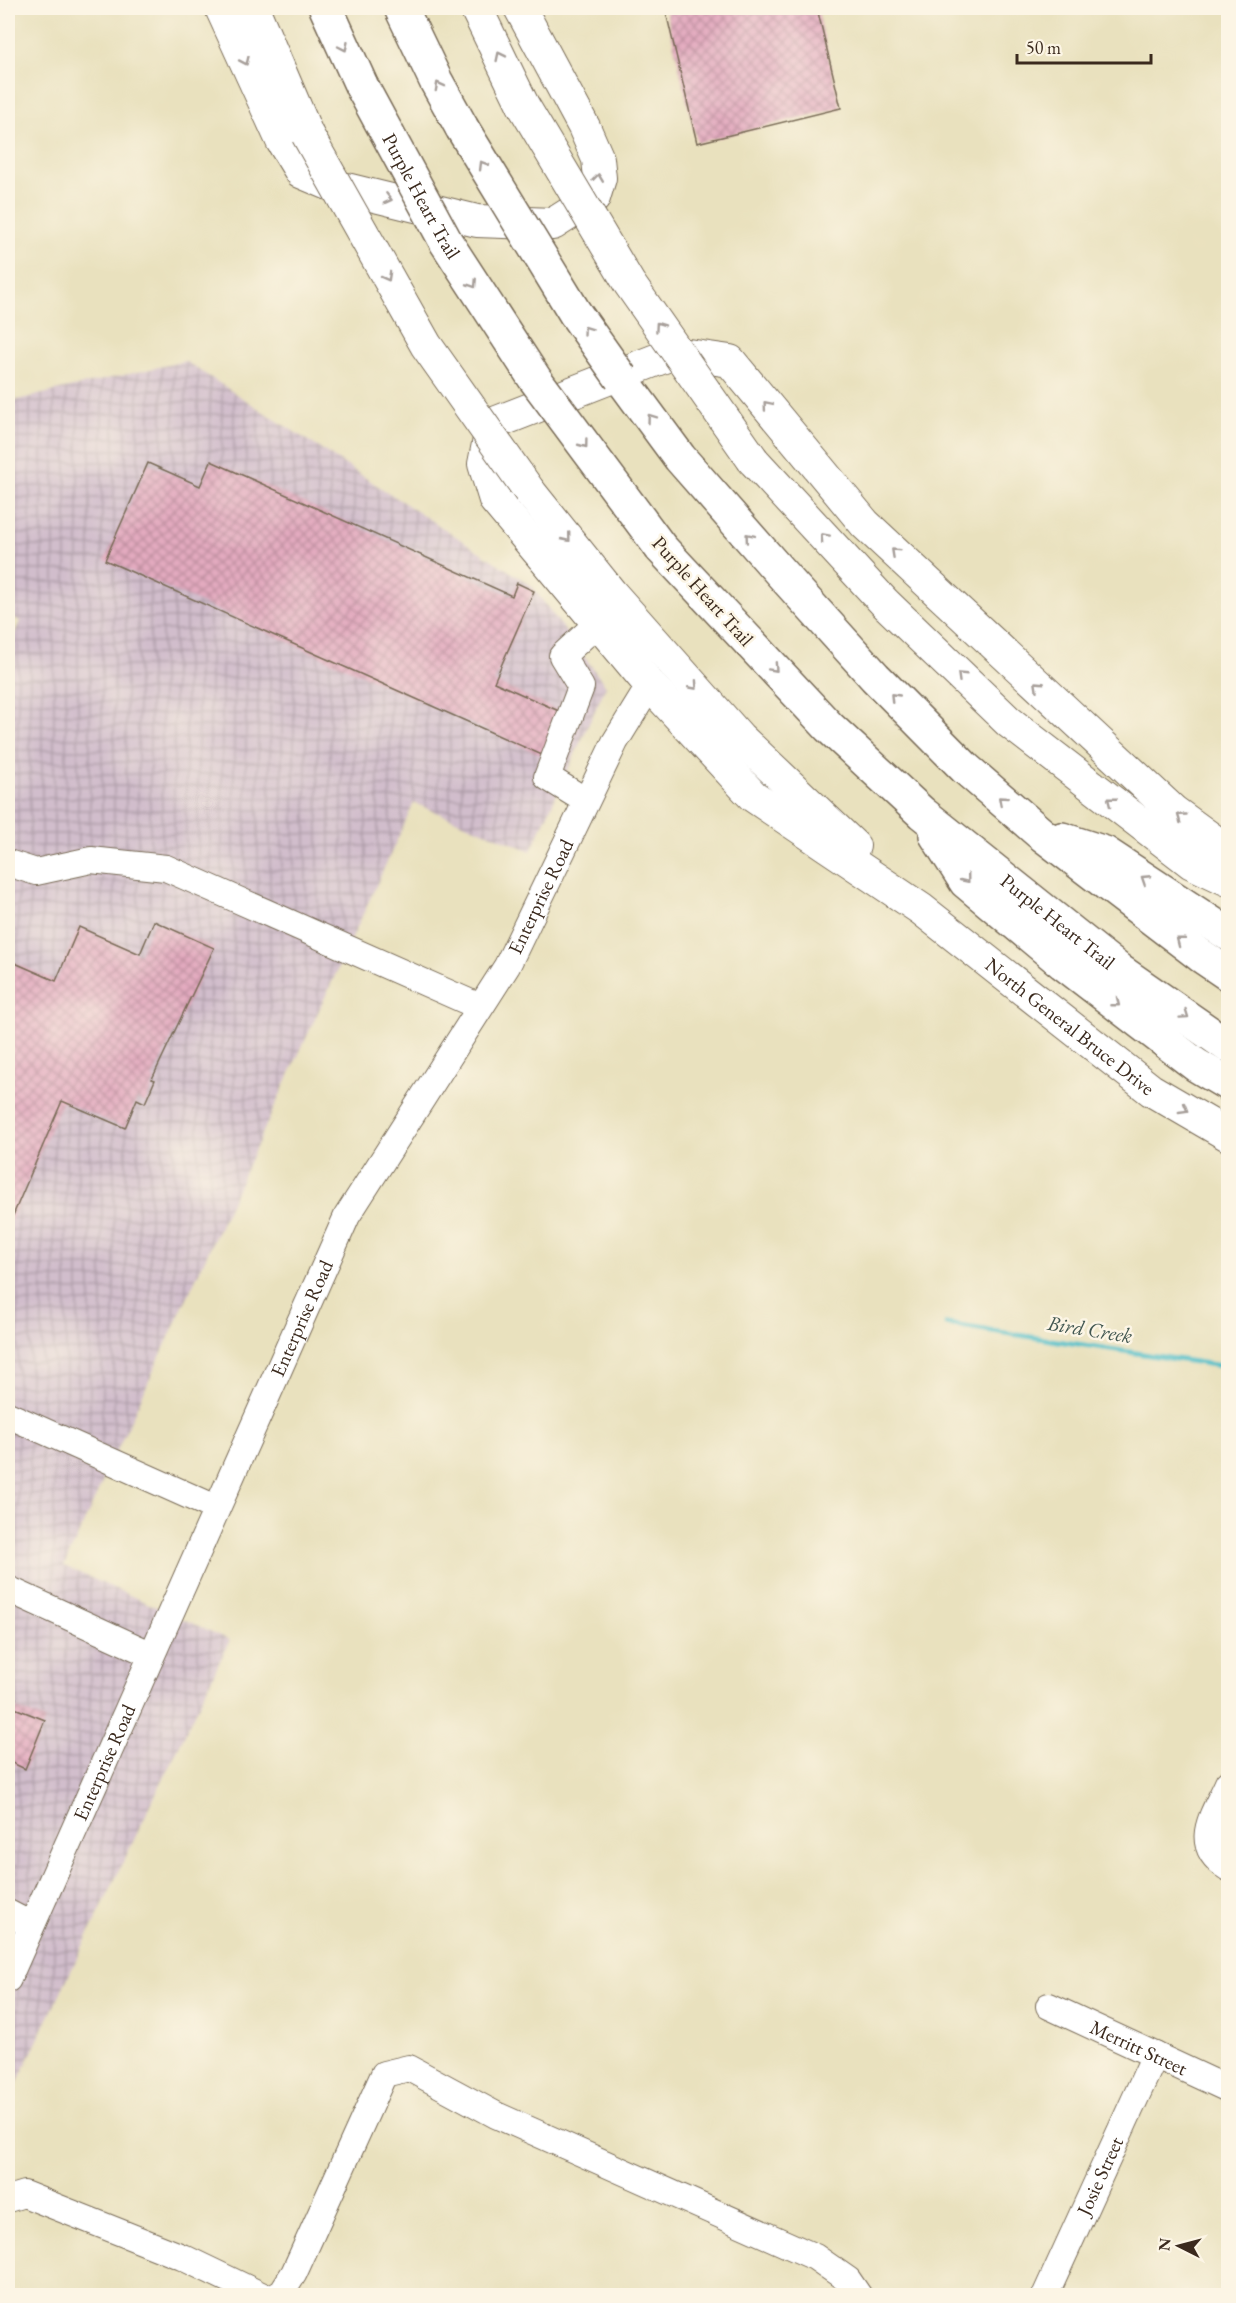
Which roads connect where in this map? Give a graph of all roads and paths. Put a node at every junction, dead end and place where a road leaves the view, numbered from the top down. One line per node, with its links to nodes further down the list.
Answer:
1 (221, 8): 7 (main road, one-way to 7)
2 (253, 8): 17 (main road, one-way to 17, bridge)
3 (326, 8): 12 (highway, Purple Heart Trail, one-way to 12, bridge)
4 (401, 8): 8 (highway)
5 (414, 8): 8 (highway)
6 (477, 8): 16 (main road, one-way to 6, bridge)
7 (520, 8)
8 (417, 43): 13 (highway, one-way to 8, bridge)
9 (598, 623): 10 (main road); 11 (street); 14 (main road, one-way to 9)
10 (650, 685): 11 (street, Enterprise Road); 17 (main road)
11 (586, 801): 20 (street, Enterprise Road)
12 (922, 813): 21 (highway, Purple Heart Trail, one-way to 21); 22 (highway, one-way to 22)
13 (1040, 833): 18 (highway, one-way to 13); 19 (highway, one-way to 13)
14 (1228, 851)
15 (8, 863): 20 (street)
16 (1228, 880)
17 (921, 909): 23 (main road, North General Bruce Drive, one-way to 23)
18 (1228, 934)
19 (1228, 974)
20 (480, 1007): 25 (street, Enterprise Road)
21 (1228, 1046)
22 (1228, 1084)
23 (1228, 1135)
24 (8, 1415): 25 (street)
25 (216, 1508): 27 (street, Enterprise Road)
26 (8, 1589): 27 (street)
27 (150, 1654): 31 (street, Enterprise Road)
28 (1228, 1783): 29 (street)
29 (1228, 1868)
30 (8, 1913): 31 (street)
31 (32, 1925): 32 (street, Enterprise Road)
32 (8, 1979)
33 (1049, 2006): 34 (street, Merritt Street)
34 (1155, 2055): 35 (street, Merritt Street); 39 (street, Josie Street)
35 (1228, 2089)
36 (8, 2199): 37 (street)
37 (276, 2295): 38 (street)
38 (859, 2295)
39 (1045, 2295)

